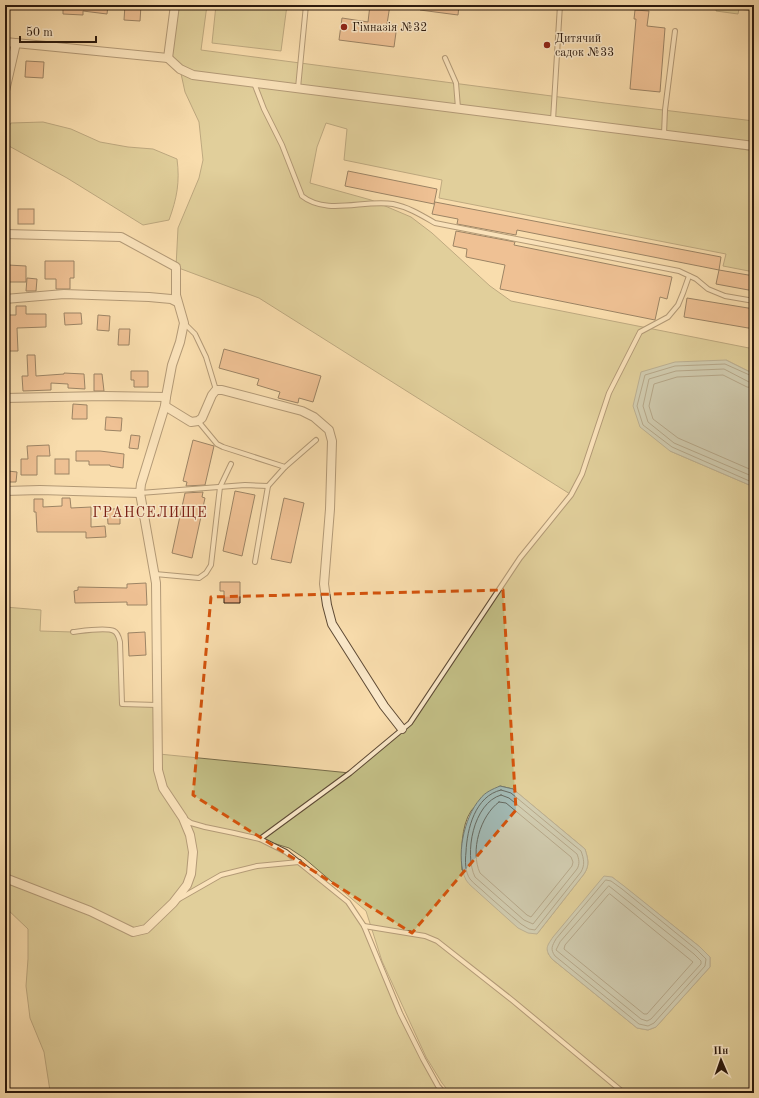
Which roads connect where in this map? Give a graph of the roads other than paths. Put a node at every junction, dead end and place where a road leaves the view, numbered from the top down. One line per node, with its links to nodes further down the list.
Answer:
1 (175, 5): 7 (street)
2 (306, 5): 10 (lane)
3 (560, 5): 13 (lane)
4 (675, 31): 14 (lane)
5 (5, 42): 6 (street)
6 (16, 43): 7 (street); 11 (street)
7 (168, 58): 9 (street)
8 (445, 58): 12 (lane)
9 (254, 83): 10 (street); 17 (lane)
10 (298, 89): 12 (street)
11 (5, 92)
12 (458, 108): 13 (street)
13 (553, 120): 14 (street)
14 (664, 134): 15 (street)
15 (754, 146)
16 (5, 234): 20 (street)
17 (689, 276): 19 (lane); 37 (lane)
18 (5, 299): 20 (street)
19 (754, 301)
20 (177, 302): 21 (street)
21 (184, 323): 22 (lane); 24 (street)
22 (216, 390): 25 (street); 37 (street)
23 (5, 398): 24 (street)
24 (165, 402): 25 (street); 32 (street)
25 (198, 421): 28 (lane)
26 (316, 440): 28 (lane)
27 (231, 464): 30 (lane)
28 (285, 467): 29 (lane)
29 (268, 486): 30 (lane); 33 (lane)
30 (220, 487): 32 (lane); 34 (lane)
31 (5, 492): 32 (street)
32 (140, 493): 34 (street)
33 (255, 562)
34 (155, 574): 36 (street)
35 (73, 632): 36 (lane)
36 (157, 705): 38 (street)
37 (402, 729): 39 (lane)
38 (183, 818): 39 (lane); 42 (street)
39 (260, 839): 40 (lane)
40 (299, 862): 42 (lane); 43 (lane)
41 (5, 878): 42 (street)
42 (173, 903)
43 (364, 926): 44 (lane); 45 (lane)
44 (444, 1093)
45 (624, 1093)

